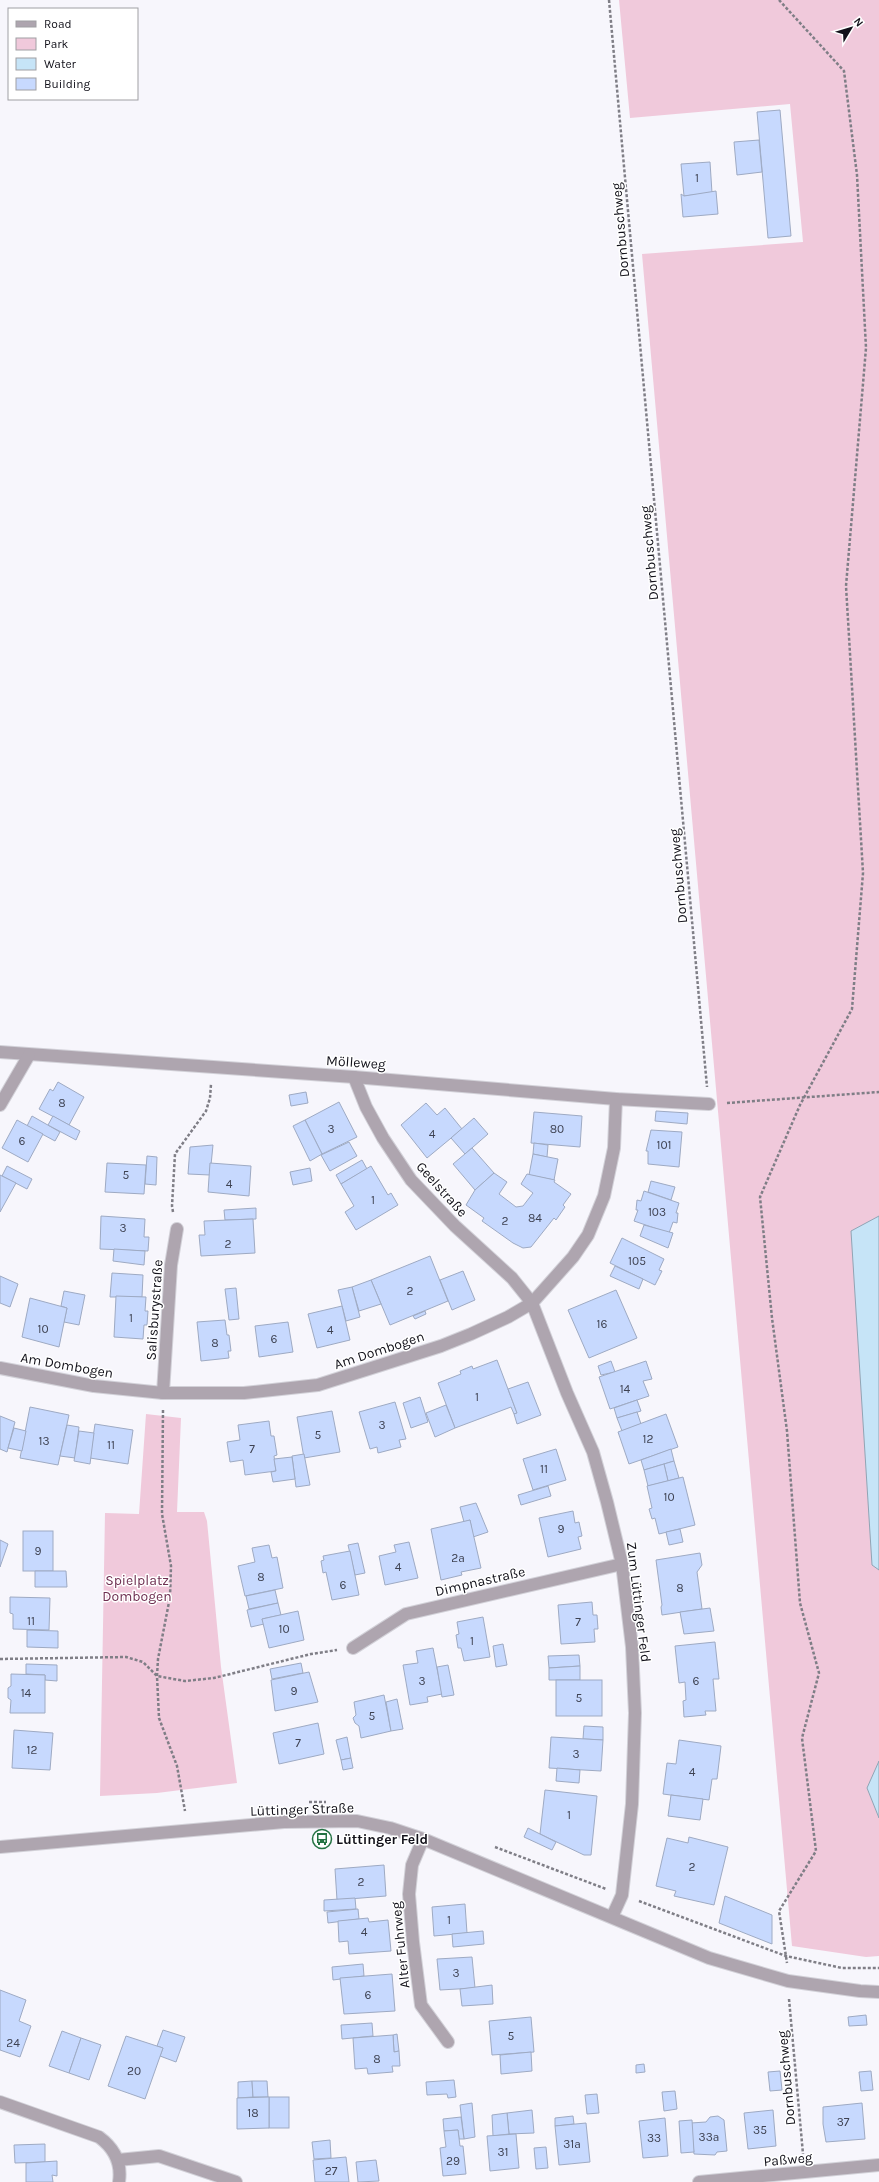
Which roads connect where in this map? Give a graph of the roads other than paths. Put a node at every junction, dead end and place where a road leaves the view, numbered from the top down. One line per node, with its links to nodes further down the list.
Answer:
1 (0, 1052): 2 (street, Mölleweg)
2 (29, 1054): 3 (street, Mölleweg); 5 (street)
3 (354, 1077): 4 (street, Mölleweg); 8 (street, Geelstraße)
4 (616, 1100): 6 (street, Mölleweg); 8 (street, Am Dombogen)
5 (0, 1104)
6 (709, 1104)
7 (177, 1229): 10 (street, Salisburystraße)
8 (532, 1303): 10 (street, Am Dombogen); 11 (street, Zum Lüttinger Feld)
9 (0, 1368): 10 (street, Am Dombogen)
10 (163, 1393)
11 (622, 1564): 12 (street, Dimpnastraße); 15 (street, Zum Lüttinger Feld)
12 (353, 1648)
13 (423, 1839): 14 (street, Lüttinger Straße); 15 (street, Lüttinger Straße); 17 (street, Alter Fuhrweg)
14 (0, 1847)
15 (612, 1917): 16 (street, Lüttinger Straße)
16 (879, 1992)
17 (448, 2042)
18 (0, 2102): 19 (street)
19 (118, 2160): 21 (street); 22 (street)
20 (879, 2166): 23 (street, Paßweg)
21 (118, 2182)
22 (236, 2182)
23 (699, 2182)

